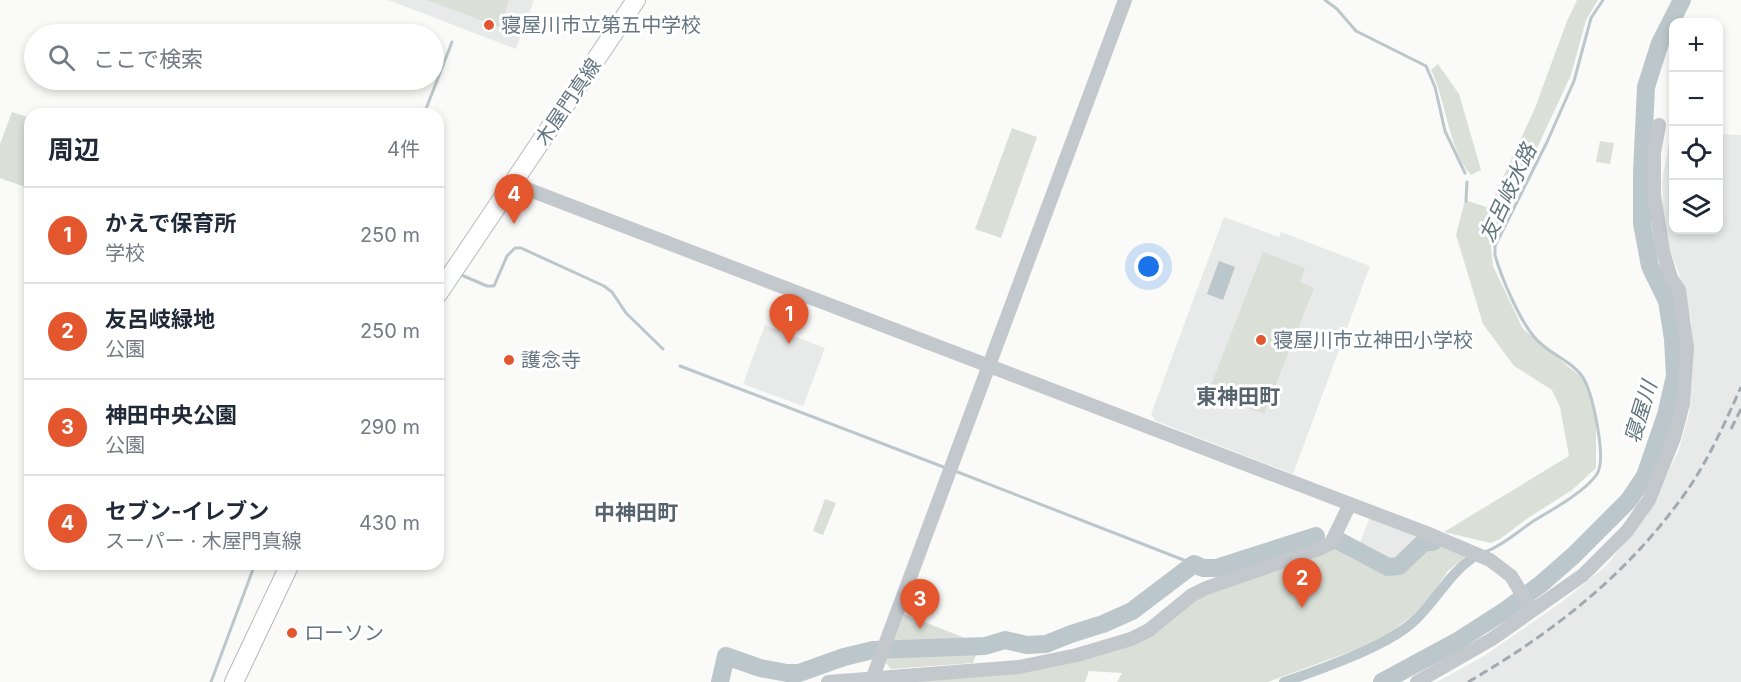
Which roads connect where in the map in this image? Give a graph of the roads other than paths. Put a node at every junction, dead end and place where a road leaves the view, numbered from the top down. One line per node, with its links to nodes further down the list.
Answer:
1 (636, 0): 4 (main road, 木屋門真線)
2 (1125, 0): 6 (street)
3 (1659, 125): 9 (street)
4 (514, 184): 5 (main road, 木屋門真線); 6 (street)
5 (444, 285)
6 (990, 366): 7 (street); 10 (street)
7 (1350, 504): 9 (street); 10 (street)
8 (287, 570): 11 (main road)
9 (1533, 610): 13 (street)
10 (873, 677): 12 (street)
11 (234, 682)
12 (828, 682)
13 (1417, 682)

